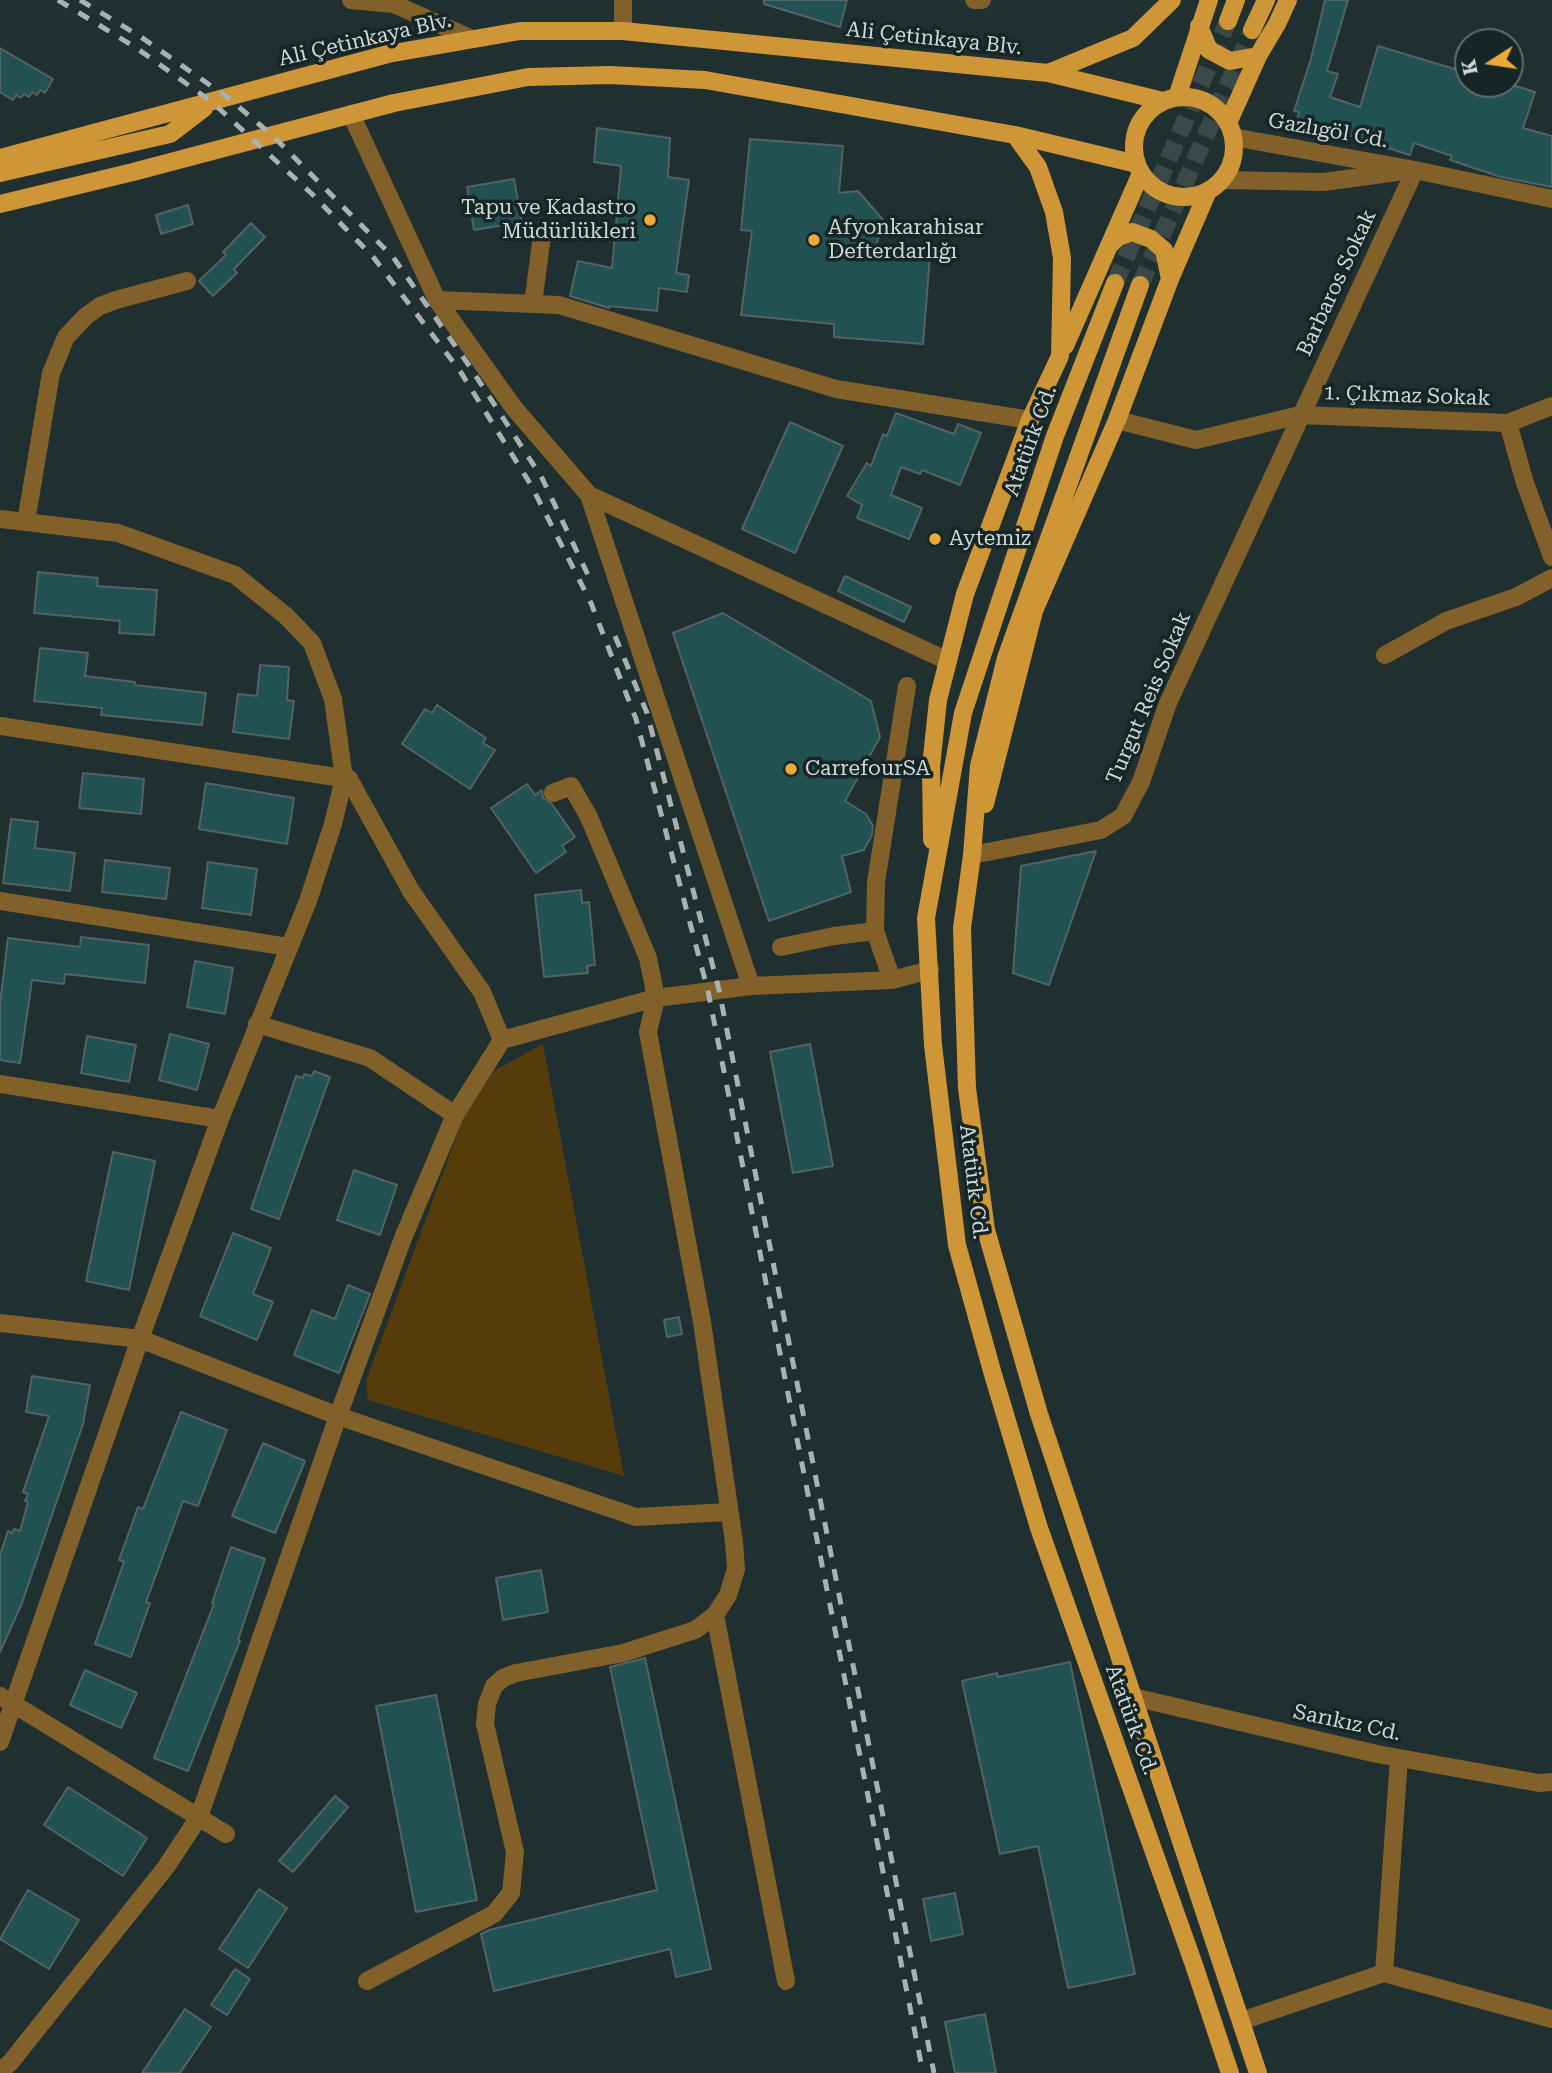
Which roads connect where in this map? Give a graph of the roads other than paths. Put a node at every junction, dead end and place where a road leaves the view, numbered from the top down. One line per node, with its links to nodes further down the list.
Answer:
1 (351, 0): 10 (street)
2 (623, 0): 14 (street)
3 (974, 0): 4 (street)
4 (982, 0)
5 (1172, 0): 17 (main road)
6 (1209, 0): 12 (main road)
7 (1237, 0): 11 (main road)
8 (1266, 0): 13 (main road)
9 (1288, 0): 16 (main road)
10 (395, 2): 15 (street)
11 (1228, 21)
12 (1199, 26): 16 (main road); 18 (main road)
13 (1252, 30)
14 (623, 31): 15 (main road, Ali Çetinkaya Blv.); 17 (main road, Ali Çetinkaya Blv.)
15 (472, 39): 19 (main road, Ali Çetinkaya Blv.)
16 (1258, 56): 21 (main road)
17 (1048, 73): 18 (main road, Ali Çetinkaya Blv.)
18 (1170, 99): 21 (main road); 24 (main road)
19 (212, 102): 23 (main road, Ali Çetinkaya Blv.); 26 (main road)
20 (351, 114): 22 (main road); 30 (main road); 37 (street)
21 (1231, 130): 25 (street, Gazlıgöl Cd.); 27 (main road)
22 (1016, 135): 24 (main road); 39 (main road)
23 (0, 158)
24 (1139, 169): 28 (main road); 32 (main road)
25 (1415, 170): 27 (street, Gazlıgöl Cd.); 29 (street, Gazlıgöl Cd.); 41 (street, Barbaros Sokak)
26 (0, 173)
27 (1222, 180): 28 (main road)
28 (1208, 191): 33 (main road)
29 (1552, 199)
30 (0, 204)
31 (542, 235): 38 (street)
32 (1107, 248): 33 (main road); 39 (main road)
33 (1170, 279): 43 (main road)
34 (187, 281): 47 (street)
35 (1115, 283): 57 (main road, Atatürk Cd.)
36 (1140, 285): 56 (main road, Atatürk Cd.)
37 (437, 300): 38 (street); 45 (street)
38 (533, 304): 42 (street)
39 (1060, 356): 42 (main road)
40 (1552, 406): 44 (street, 1. Çıkmaz Sokak)
41 (1300, 415): 43 (street, 1. Çıkmaz Sokak); 44 (street, 1. Çıkmaz Sokak); 56 (street, Turgut Reis Sokak)
42 (1030, 420): 51 (main road)
43 (1117, 420): 56 (main road)
44 (1508, 423): 48 (street)
45 (589, 495): 51 (street); 64 (street)
46 (0, 519): 47 (street)
47 (26, 522): 54 (street)
48 (1552, 558)
49 (1552, 578): 50 (street)
50 (1385, 655)
51 (948, 661): 57 (main road)
52 (907, 686): 59 (street)
53 (0, 726): 54 (street)
54 (344, 778): 60 (street); 67 (street)
55 (553, 793): 65 (street)
56 (972, 855): 76 (main road, Atatürk Cd.)
57 (933, 880): 62 (main road, Atatürk Cd.)
58 (0, 901): 60 (street)
59 (875, 932): 61 (street); 63 (street)
60 (288, 947): 66 (street)
61 (781, 947)
62 (930, 970): 63 (street); 89 (main road, Atatürk Cd.)
63 (892, 980): 64 (street)
64 (751, 986): 65 (street)
65 (656, 998): 67 (street); 74 (street)
66 (257, 1024): 69 (street); 70 (street)
67 (502, 1040): 69 (street)
68 (0, 1084): 70 (street)
69 (455, 1115): 73 (street)
70 (220, 1119): 72 (street)
71 (0, 1323): 72 (street)
72 (140, 1339): 73 (street); 77 (street)
73 (338, 1416): 74 (street); 81 (street)
74 (728, 1512): 75 (street)
75 (715, 1615): 84 (street); 85 (street)
76 (1133, 1697): 79 (street, Sarıkız Cd.); 87 (main road, Atatürk Cd.)
77 (7, 1700): 78 (street); 81 (street)
78 (0, 1742)
79 (1399, 1758): 80 (street, Sarıkız Cd.); 83 (street)
80 (1552, 1782)
81 (199, 1817): 82 (street); 88 (street)
82 (226, 1833)
83 (1384, 1972): 86 (street); 87 (street)
84 (367, 1981)
85 (786, 1981)
86 (1552, 2019)
87 (1241, 2021): 90 (main road, Atatürk Cd.)
88 (0, 2071)
89 (1230, 2073)
90 (1258, 2073)

